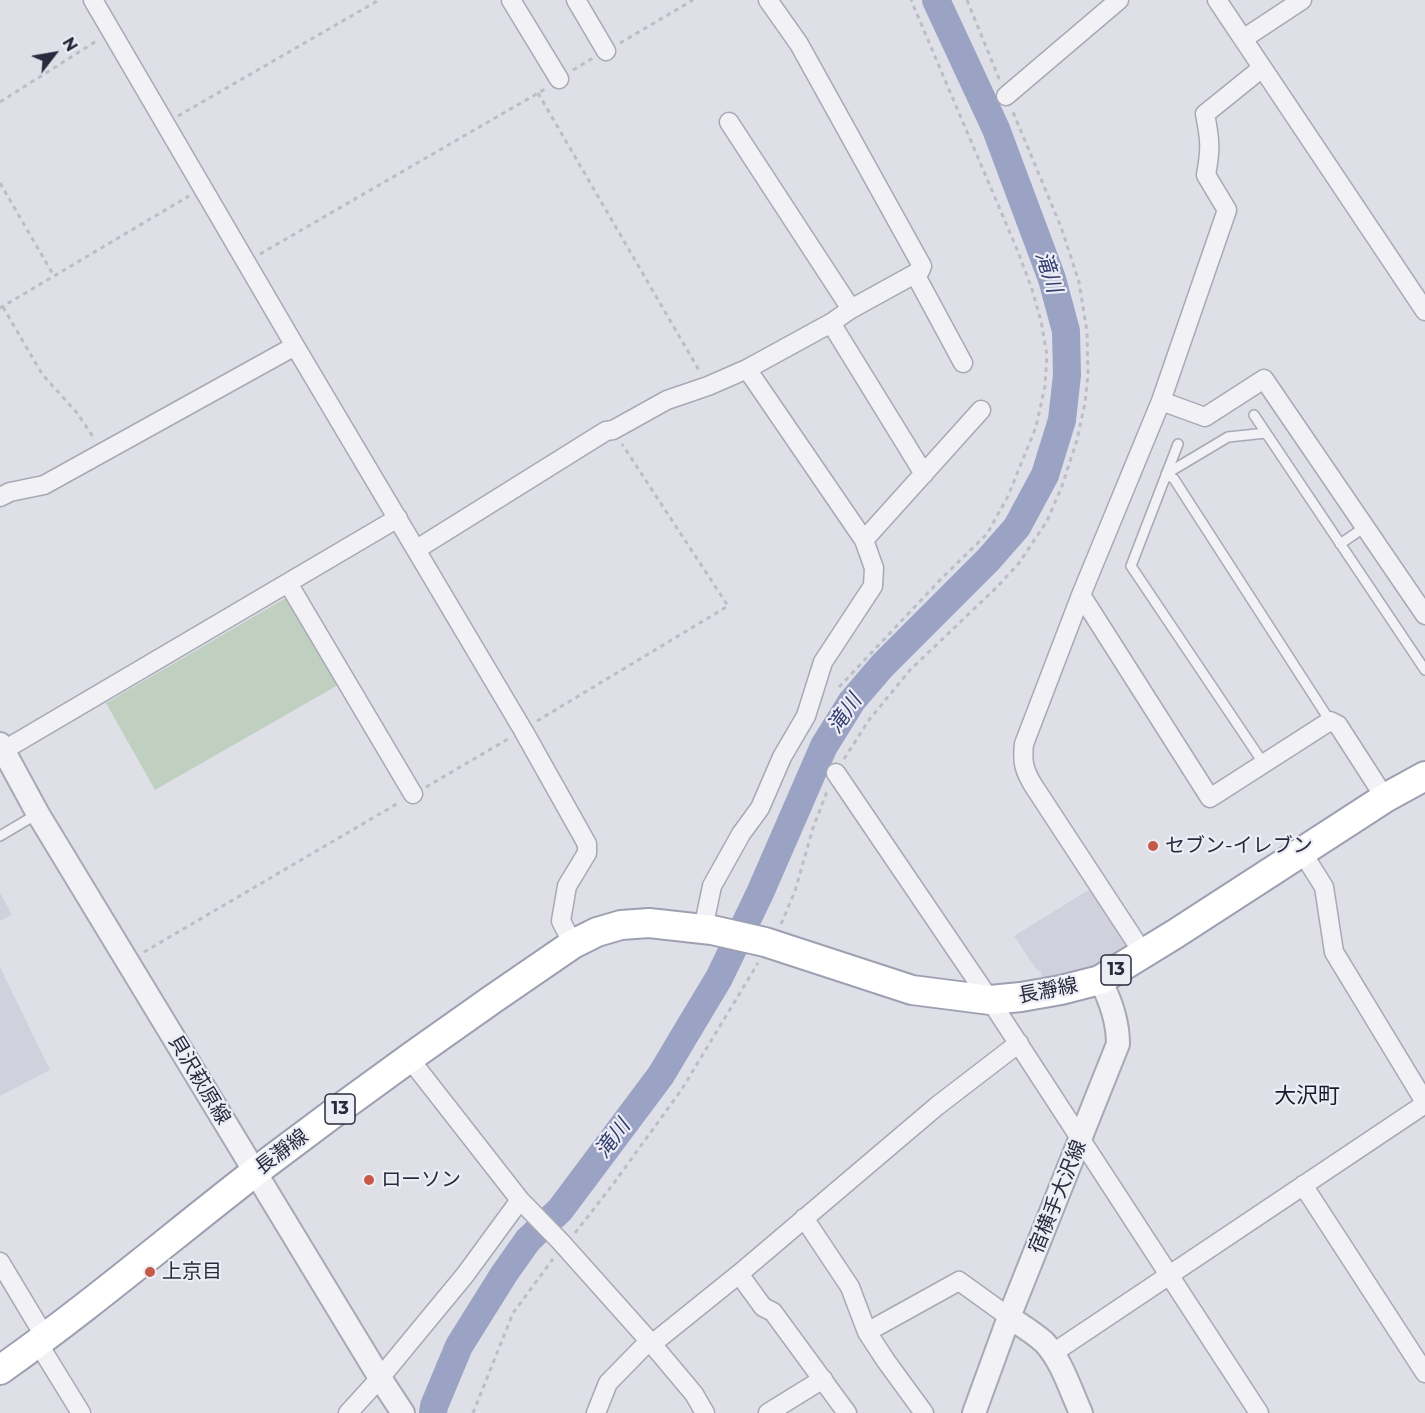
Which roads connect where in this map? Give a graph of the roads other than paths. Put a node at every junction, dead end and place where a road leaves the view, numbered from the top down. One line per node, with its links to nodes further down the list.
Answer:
1 (93, 0): 18 (street)
2 (512, 0): 11 (street)
3 (576, 0): 9 (street)
4 (768, 0): 14 (street)
5 (1119, 0): 12 (street)
6 (1217, 0): 8 (street)
7 (1302, 0): 8 (street)
8 (1243, 39): 10 (street)
9 (606, 51)
10 (1262, 68): 16 (street); 21 (street)
11 (559, 79)
12 (1006, 96)
13 (729, 122): 15 (street)
14 (915, 274): 15 (street); 19 (street)
15 (851, 309): 17 (street)
16 (1425, 311)
17 (831, 323): 20 (street); 26 (street)
18 (295, 346): 28 (street); 29 (street)
19 (963, 363)
20 (747, 369): 31 (street); 33 (street)
21 (1161, 401): 30 (street); 35 (street)
22 (981, 410): 26 (street)
23 (1254, 415): 24 (lane)
24 (1266, 434): 27 (lane); 32 (lane)
25 (1178, 444): 27 (lane)
26 (924, 474): 31 (street)
27 (1166, 474): 38 (lane); 40 (lane)
28 (0, 497)
29 (398, 518): 33 (street); 34 (street)
30 (1365, 527): 32 (lane); 36 (street)
31 (864, 540): 48 (street)
32 (1340, 543): 37 (lane)
33 (417, 549): 49 (street)
34 (288, 583): 39 (street); 43 (street)
35 (1081, 595): 40 (street); 50 (street)
36 (1425, 615)
37 (1425, 670)
38 (1330, 722): 40 (street); 44 (street)
39 (2, 747): 45 (street, 貝沢萩原線)
40 (1264, 764)
41 (836, 773): 52 (street)
42 (1425, 776): 44 (main road, 長瀞線 / 13)
43 (413, 794)
44 (1385, 798): 47 (main road, 長瀞線 / 13)
45 (38, 814): 46 (lane); 57 (street, 貝沢萩原線)
46 (0, 836)
47 (1302, 852): 50 (main road, 長瀞線 / 13); 55 (street)
48 (707, 929): 49 (main road, 長瀞線 / 13); 52 (main road, 長瀞線 / 13)
49 (573, 944): 54 (main road, 長瀞線 / 13)
50 (1143, 953): 51 (main road, 長瀞線 / 13)
51 (1100, 980): 52 (main road, 長瀞線 / 13); 56 (street, 宿横手大沢線)
52 (990, 1000): 53 (street)
53 (1018, 1044): 56 (street); 60 (street)
54 (409, 1058): 57 (main road, 長瀞線 / 13); 59 (street)
55 (1425, 1103): 58 (street)
56 (1081, 1139): 63 (street); 64 (street, 宿横手大沢線)
57 (256, 1172): 66 (main road, 長瀞線 / 13); 71 (street, 貝沢萩原線)
58 (1303, 1185): 63 (street); 70 (street)
59 (522, 1203): 67 (street); 71 (street)
60 (804, 1218): 62 (street); 65 (street)
61 (0, 1262): 66 (street)
62 (739, 1274): 67 (street); 72 (street)
63 (1169, 1274): 68 (street); 83 (street)
64 (1010, 1317): 65 (street); 68 (street); 81 (street, 宿横手大沢線)
65 (867, 1332): 80 (street)
66 (42, 1340): 69 (main road, 長瀞線 / 13); 73 (street)
67 (650, 1343): 76 (street); 77 (street)
68 (1053, 1353): 82 (street)
69 (0, 1370)
70 (1425, 1373)
71 (380, 1378): 74 (street); 75 (street, 貝沢萩原線)
72 (823, 1379): 78 (street); 79 (street)
73 (81, 1413)
74 (348, 1413)
75 (403, 1413)
76 (596, 1413)
77 (705, 1413)
78 (768, 1413)
79 (847, 1413)
80 (924, 1413)
81 (974, 1413)
82 (1081, 1413)
83 (1259, 1413)

